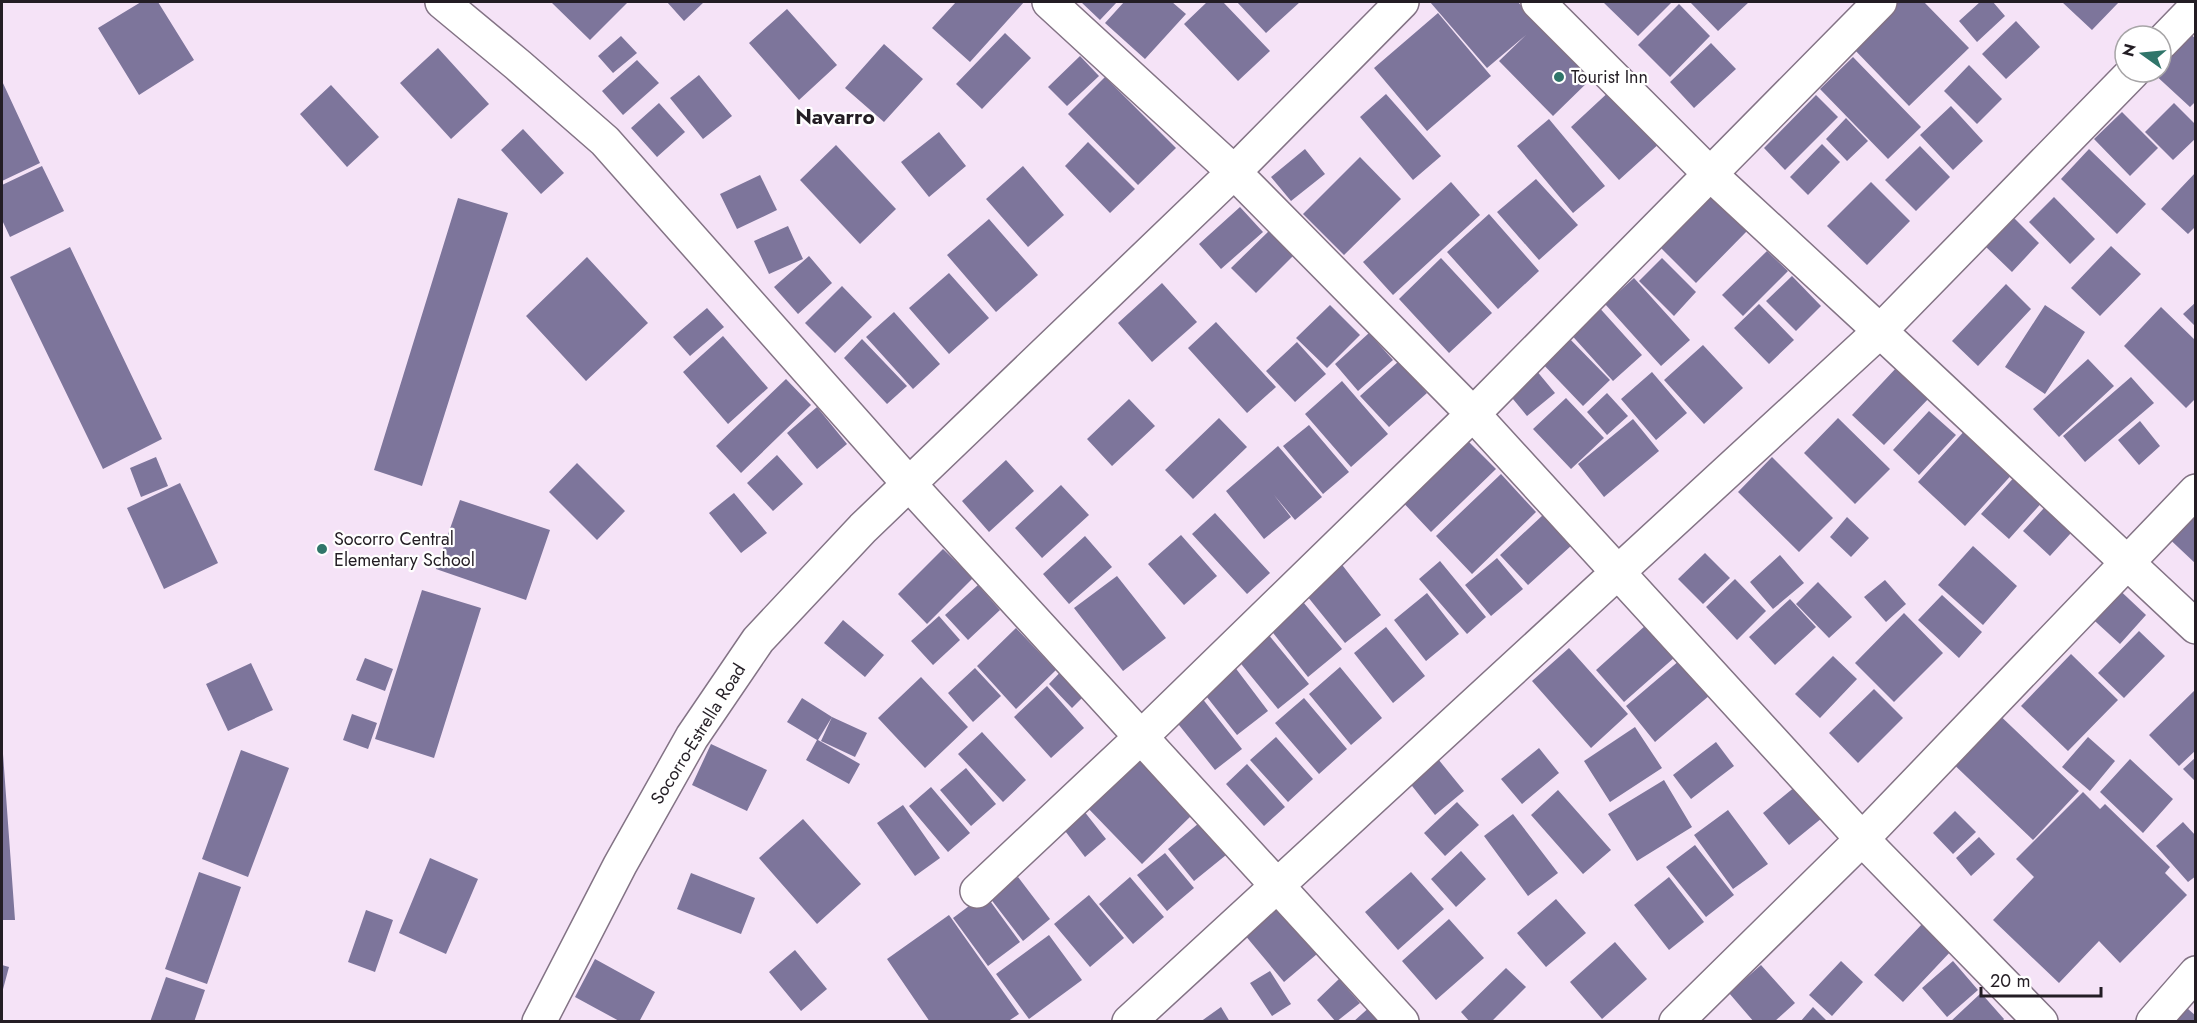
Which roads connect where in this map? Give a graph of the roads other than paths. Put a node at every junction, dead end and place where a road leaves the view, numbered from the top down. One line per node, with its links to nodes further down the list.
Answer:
1 (442, 2): 13 (street)
2 (1049, 2): 9 (street)
3 (1402, 2): 9 (street, Socorro-Estrella Road)
4 (1538, 2): 10 (street)
5 (1880, 2): 10 (street)
6 (2189, 11): 7 (street)
7 (2173, 29)
8 (2121, 84): 11 (street)
9 (1234, 172): 12 (street); 13 (street, Socorro-Estrella Road)
10 (1710, 174): 11 (street); 12 (street)
11 (1880, 331): 15 (street); 16 (street)
12 (1473, 414): 16 (street); 18 (street)
13 (910, 485): 18 (street); 23 (street, Socorro-Estrella Road)
14 (2196, 491): 15 (street)
15 (2126, 561): 17 (street); 19 (street)
16 (1617, 571): 19 (street); 20 (street)
17 (2196, 627)
18 (1142, 737): 20 (street); 21 (street)
19 (1862, 839): 26 (street); 27 (street)
20 (1277, 884): 24 (street); 25 (street)
21 (977, 891)
22 (2196, 973): 28 (street)
23 (539, 1022)
24 (1129, 1022)
25 (1402, 1022)
26 (1676, 1022)
27 (2041, 1022)
28 (2153, 1022)

